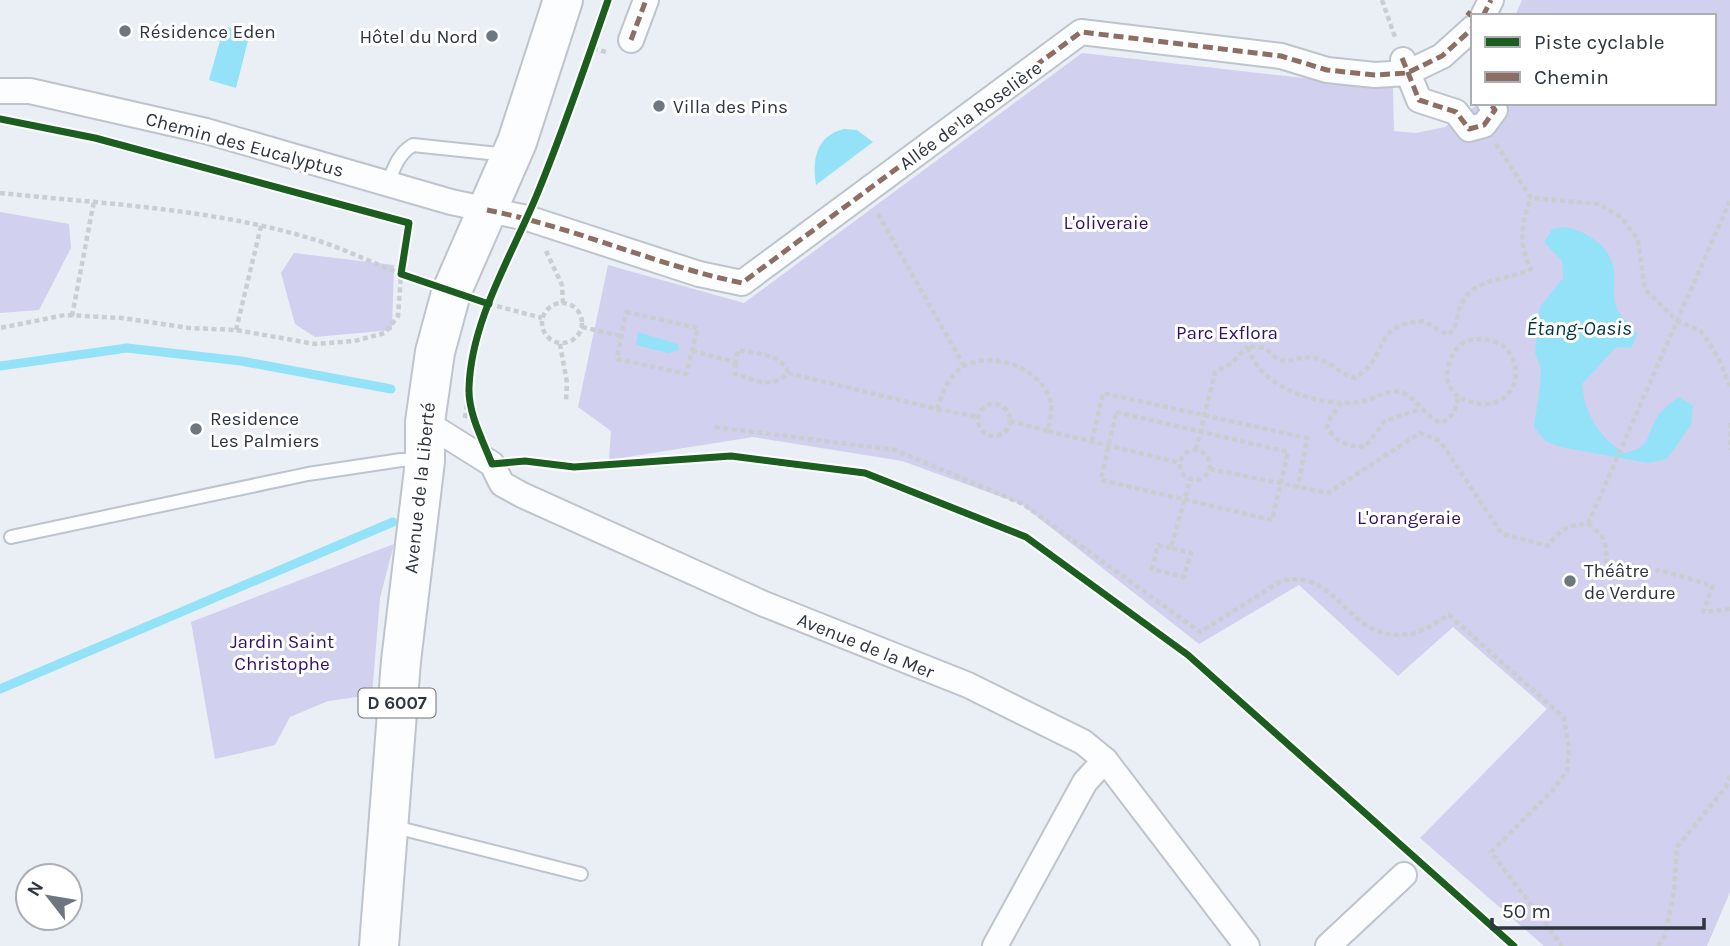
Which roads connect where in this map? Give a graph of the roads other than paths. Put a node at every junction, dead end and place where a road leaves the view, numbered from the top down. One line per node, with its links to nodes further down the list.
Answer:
1 (563, 0): 8 (main road, D 6007)
2 (588, 0): 8 (main road, D 6007)
3 (646, 0): 7 (street)
4 (1491, 0): 5 (street, Allée de la Roselière)
5 (1478, 14)
6 (1471, 22): 9 (street, Allée de la Roselière)
7 (631, 40)
8 (547, 50): 12 (main road, Avenue de la Liberté / D 6007)
9 (1405, 65): 11 (street); 14 (street, Allée de la Roselière)
10 (0, 91): 13 (street, Chemin des Eucalyptus)
11 (1487, 114)
12 (512, 156): 13 (lane); 14 (main road, Avenue de la Liberté / D 6007)
13 (388, 183): 14 (street, Chemin des Eucalyptus)
14 (487, 210): 15 (main road, Avenue de la Liberté / D 6007)
15 (425, 422): 16 (main road, Avenue de la Liberté / D 6007); 18 (street, Avenue de la Mer)
16 (425, 461): 17 (lane); 19 (main road, Avenue de la Liberté / D 6007)
17 (11, 537)
18 (1105, 760): 23 (street); 24 (street, Avenue de la Mer)
19 (388, 825): 20 (lane); 22 (main road, Avenue de la Liberté / D 6007)
20 (581, 874)
21 (1404, 875): 25 (street)
22 (379, 946)
23 (995, 946)
24 (1247, 946)
25 (1328, 946)

